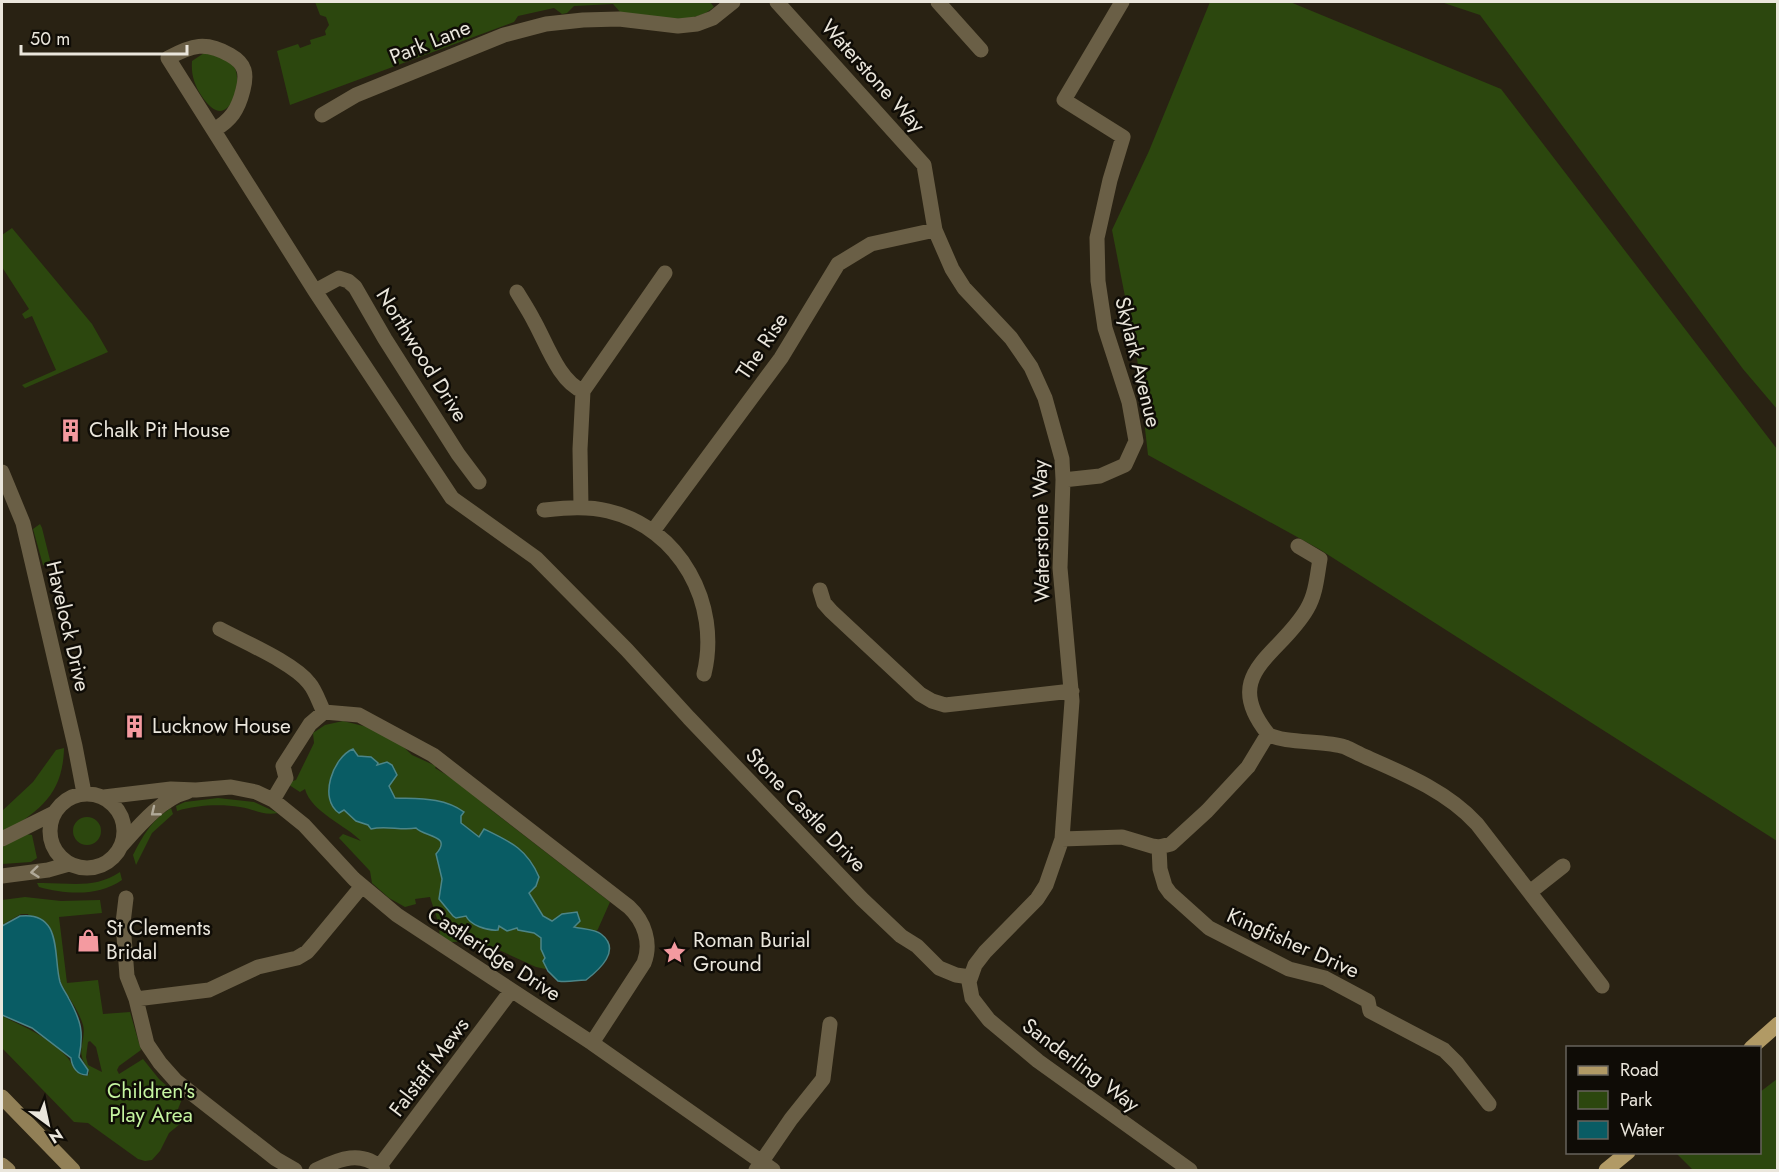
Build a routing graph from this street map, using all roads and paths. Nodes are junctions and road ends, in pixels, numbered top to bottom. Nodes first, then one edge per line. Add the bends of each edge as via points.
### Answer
1 (733, 2) edge
2 (777, 2) edge
3 (938, 2) edge
4 (1122, 2) edge
5 (981, 50) dead end
6 (322, 115) dead end
7 (214, 130) junction
8 (935, 230) junction
9 (665, 273) dead end
10 (315, 291) junction
11 (517, 292) dead end
12 (583, 391) junction
13 (2, 472) edge
14 (1063, 480) junction
15 (479, 482) dead end
16 (581, 507) junction
17 (544, 510) dead end
18 (653, 531) junction
19 (1298, 546) dead end
20 (820, 590) dead end
21 (220, 629) dead end
22 (704, 674) dead end
23 (1072, 691) junction
24 (324, 712) junction
25 (1268, 734) junction
26 (196, 790) junction
27 (84, 793) junction
28 (104, 797) junction
29 (273, 801) junction
30 (54, 813) junction
31 (2, 839) edge
32 (1062, 839) junction
33 (121, 846) junction
34 (1159, 847) junction
35 (69, 864) junction
36 (1563, 866) dead end
37 (2, 876) edge
38 (362, 886) junction
39 (1530, 892) junction
40 (126, 898) dead end
41 (970, 977) junction
42 (1602, 986) dead end
43 (512, 991) junction
44 (136, 999) junction
45 (830, 1024) dead end
46 (1778, 1024) edge
47 (592, 1043) junction
48 (1752, 1046) edge
49 (2, 1097) edge
50 (1489, 1104) dead end
51 (1626, 1154) edge
52 (2, 1165) edge
53 (764, 1168) edge
54 (381, 1169) edge
55 (8, 1170) edge
56 (73, 1170) edge
57 (295, 1170) edge
58 (316, 1170) edge
59 (1190, 1170) edge
60 (1606, 1170) edge

1 - 6 street, Park Lane via 713,18 697,24 583,20 504,35 356,95
2 - 8 street, Waterstone Way via 924,165
3 - 5 street
4 - 14 street, Skylark Avenue via 1064,100 1123,137 1097,238 1098,281 1105,328 1129,402 1136,441 1125,465 1100,476
7 - 7 street, Stone Castle Drive via 168,58 183,50 207,45 217,48 237,58 246,71 237,109 230,120
7 - 10 street, Stone Castle Drive
8 - 14 street, Waterstone Way via 962,285 1017,346 1039,381 1059,445
8 - 18 street, The Rise via 871,244 838,264 781,358
9 - 12 street
10 - 15 street, Northwood Drive via 337,279 345,279 355,287
10 - 41 street, Stone Castle Drive via 452,498 536,558 890,926 939,968
11 - 12 street via 549,353 571,384
12 - 16 street
13 - 27 street, Havelock Drive via 22,523
14 - 23 street, Waterstone Way via 1060,568
16 - 17 street
16 - 18 street via 619,514
18 - 22 street via 683,561 701,595 709,638
19 - 25 street via 1320,560 1313,596 1294,628 1254,672 1249,686 1253,707
20 - 23 street via 831,611 932,702 945,705
21 - 24 street via 299,673 309,682
23 - 32 street, Waterstone Way
24 - 29 street via 310,724 283,766 286,778
24 - 47 street via 359,715 434,755 635,913 644,930 646,959
25 - 34 street via 1248,767 1207,811 1171,844
25 - 39 street via 1278,739 1345,747 1436,792 1472,818
26 - 28 street, Castleridge Drive
26 - 29 street, Castleridge Drive via 239,788
26 -> 33 street, Castleridge Drive via 175,795
27 - 28 street, Castleridge Drive
27 - 30 street via 66,799
28 - 33 street via 120,813 124,824
29 - 38 street, Castleridge Drive via 304,825
30 - 31 street
30 - 35 street via 49,836 59,857
32 - 34 street via 1122,837
32 - 41 street, Waterstone Way via 1037,900 980,957
33 - 35 street, Castleridge Drive via 98,866
34 - 50 street, Kingfisher Drive via 1165,886 1209,928 1289,969 1325,978 1368,1000 1370,1011 1448,1053
35 -> 37 street, Castleridge Drive
36 - 39 street
38 - 43 street, Castleridge Drive via 429,938
38 - 44 street via 307,952 297,958 258,967 209,990
39 - 42 street
40 - 44 street via 125,966
41 - 59 street, Sanderling Way via 972,998 988,1020 1067,1084
43 - 47 street, Castleridge Drive
43 - 54 street, Falstaff Mews
44 - 57 street via 145,1038 166,1071
45 - 53 street via 825,1077 791,1119
46 - 48 main road
47 - 53 street, Castleridge Drive
49 - 56 main road
51 - 60 main road
52 - 55 main road
54 - 58 street via 363,1158 352,1157

